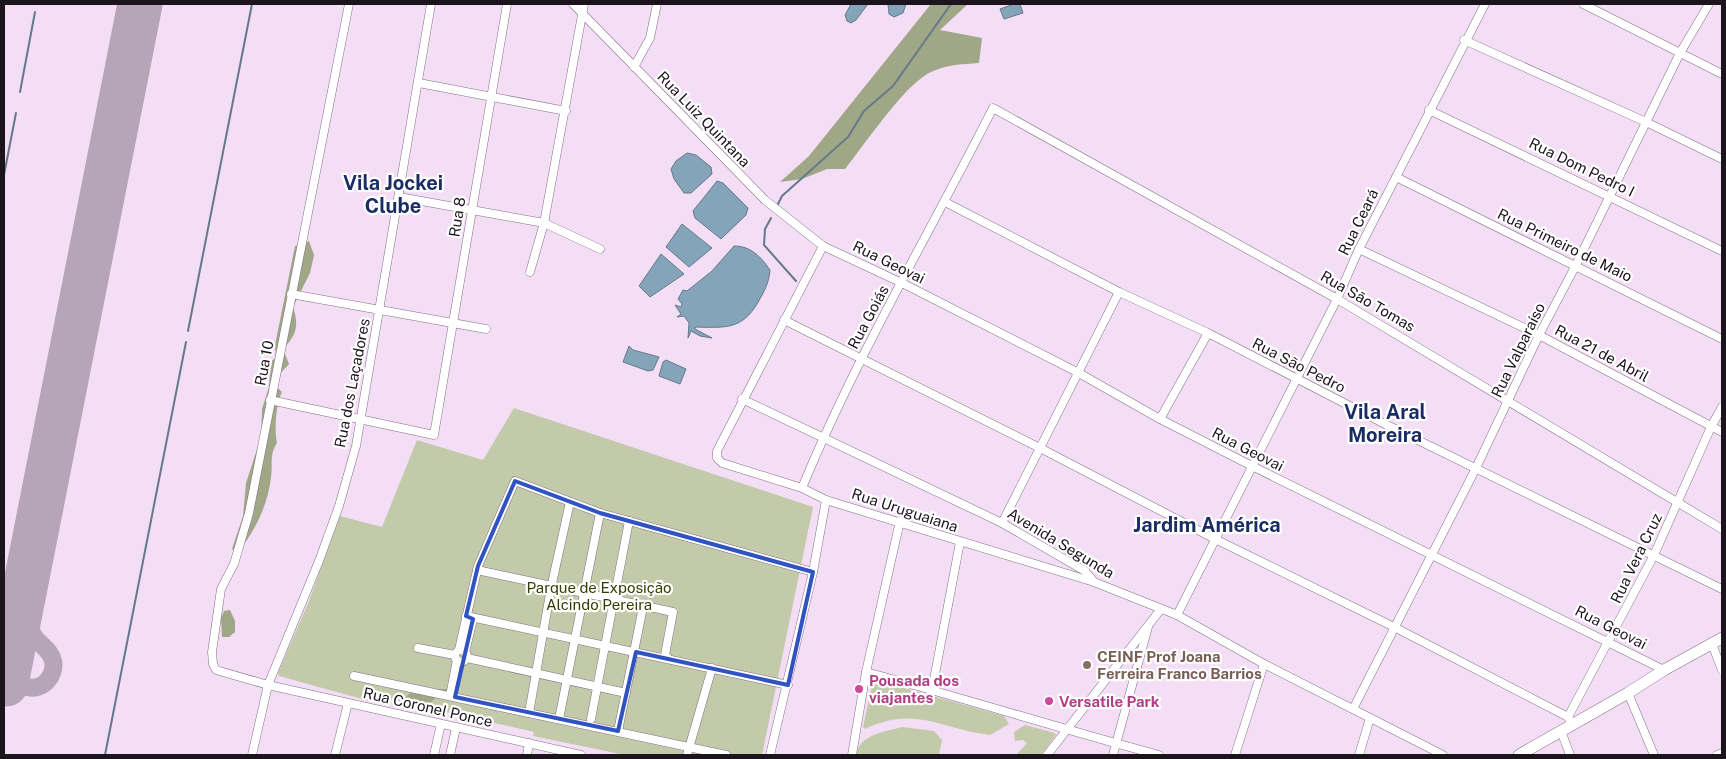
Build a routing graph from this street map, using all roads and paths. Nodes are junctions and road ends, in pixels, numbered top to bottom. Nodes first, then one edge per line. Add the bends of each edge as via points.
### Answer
1 (349, 4) edge
2 (431, 4) edge
3 (507, 4) edge
4 (573, 4) edge
5 (584, 4) edge
6 (656, 4) edge
7 (1485, 4) edge
8 (1583, 4) edge
9 (1709, 4) edge
10 (582, 14) junction
11 (1464, 40) junction
12 (1680, 53) junction
13 (634, 68) junction
14 (1722, 74) edge
15 (419, 83) junction
16 (492, 96) junction
17 (993, 108) joint
18 (1429, 110) junction
19 (566, 111) junction
20 (1646, 122) junction
21 (1722, 159) edge
22 (1396, 177) junction
23 (1610, 196) junction
24 (399, 197) junction
25 (945, 202) junction
26 (473, 209) junction
27 (544, 223) junction
28 (823, 246) junction
29 (600, 249) dead end
30 (1359, 249) junction
31 (1722, 251) edge
32 (1576, 265) junction
33 (530, 272) dead end
34 (902, 283) junction
35 (1119, 292) junction
36 (291, 294) junction
37 (1337, 299) junction
38 (380, 312) junction
39 (784, 320) junction
40 (453, 324) junction
41 (486, 329) dead end
42 (1208, 333) junction
43 (1539, 334) junction
44 (1722, 339) edge
45 (862, 358) junction
46 (1077, 372) junction
47 (1295, 378) junction
48 (742, 399) junction
49 (270, 400) junction
50 (1509, 400) junction
51 (1722, 407) edge
52 (361, 419) junction
53 (1160, 419) junction
54 (1711, 427) junction
55 (1722, 432) edge
56 (822, 438) junction
57 (1040, 448) junction
58 (1252, 466) junction
59 (1476, 468) junction
60 (802, 488) junction
61 (826, 500) junction
62 (570, 502) junction
63 (1678, 503) junction
64 (600, 514) junction
65 (630, 521) junction
66 (900, 521) junction
67 (1002, 523) junction
68 (1722, 529) edge
69 (1215, 539) junction
70 (960, 542) junction
71 (1430, 555) junction
72 (1654, 555) junction
73 (477, 570) junction
74 (813, 572) junction
75 (1094, 582) junction
76 (550, 588) junction
77 (1722, 589) edge
78 (582, 594) junction
79 (613, 600) junction
80 (644, 606) junction
81 (1162, 609) junction
82 (1177, 615) junction
83 (470, 617) junction
84 (1148, 626) junction
85 (1394, 626) junction
86 (544, 632) junction
87 (576, 640) junction
88 (1609, 641) junction
89 (1717, 641) edge
90 (605, 646) junction
91 (418, 648) dead end
92 (636, 652) junction
93 (461, 656) junction
94 (670, 659) junction
95 (1264, 664) junction
96 (712, 668) junction
97 (1664, 670) junction
98 (1722, 670) edge
99 (866, 672) junction
100 (537, 674) junction
101 (354, 676) dead end
102 (568, 680) junction
103 (268, 685) junction
104 (788, 685) junction
105 (598, 686) junction
106 (932, 690) junction
107 (626, 693) junction
108 (1628, 693) junction
109 (452, 696) junction
110 (348, 703) junction
111 (1353, 709) junction
112 (529, 713) junction
113 (1370, 718) junction
114 (559, 719) junction
115 (592, 719) dead end
116 (1570, 720) junction
117 (440, 724) junction
118 (456, 728) junction
119 (618, 731) junction
120 (1066, 731) junction
121 (1561, 731) junction
122 (529, 743) junction
123 (1116, 744) junction
124 (688, 752) edge
125 (1722, 753) edge
126 (252, 755) edge
127 (335, 755) edge
128 (434, 755) edge
129 (450, 755) edge
130 (527, 755) edge
131 (581, 755) edge
132 (726, 755) edge
133 (770, 755) edge
134 (852, 755) edge
135 (1047, 755) edge
136 (1113, 755) edge
137 (1159, 755) edge
138 (1235, 755) edge
139 (1359, 755) edge
140 (1443, 755) edge
141 (1519, 755) edge
142 (1570, 755) edge
143 (1654, 755) edge
144 (1717, 755) edge

1 - 36 street, Rua 10
2 - 15 street, Rua dos Laçadores
3 - 16 street, Rua 8
4 - 10 street, Rua Luiz Quintana
5 - 10 street
6 - 13 street via 650,38
7 - 11 street, Rua Ceará
8 - 12 street
9 - 12 street, Rua Valparaíso
10 - 13 street, Rua Luiz Quintana
10 - 19 street
11 - 18 street, Rua Ceará
11 - 20 street
12 - 14 street
12 - 20 street, Rua Valparaíso
13 - 28 street, Rua Luiz Quintana via 766,200
15 - 16 street
15 - 24 street, Rua dos Laçadores
16 - 19 street
16 - 26 street, Rua 8
17 - 25 street, Rua Goiás
17 - 37 street, Rua São Tomas
18 - 22 street, Rua Ceará
18 - 23 street, Rua Dom Pedro I
19 - 27 street
20 - 21 street
20 - 23 street, Rua Valparaíso
22 - 30 street, Rua Ceará
22 - 32 street, Rua Primeiro de Maio
23 - 31 street, Rua Dom Pedro I
23 - 32 street, Rua Valparaíso
24 - 26 street
24 - 38 street, Rua dos Laçadores
25 - 34 street, Rua Goiás
25 - 35 street, Rua São Pedro
26 - 27 street
26 - 40 street, Rua 8
27 - 29 street
27 - 33 street
28 - 34 street, Rua Geovai
28 - 39 street
30 - 37 street, Rua Ceará
30 - 43 street, Rua 21 de Abril
32 - 43 street, Rua Valparaíso
32 - 44 street, Rua Primeiro de Maio
34 - 45 street, Rua Goiás
34 - 46 street, Rua Geovai
35 - 42 street, Rua São Pedro
35 - 46 street
36 - 38 street
36 - 49 street, Rua 10
37 - 47 street, Rua Ceará
37 - 50 street, Rua São Tomas
38 - 40 street
38 - 52 street, Rua dos Laçadores
39 - 45 street
39 - 48 street
40 - 41 street
40 - 52 street, Rua 8 via 434,435
42 - 47 street, Rua São Pedro
42 - 53 street
43 - 50 street, Rua Valparaíso
43 - 54 street, Rua 21 de Abril
45 - 56 street, Rua Goiás
45 - 57 street
46 - 53 street, Rua Geovai
46 - 57 street
47 - 58 street, Rua Ceará
47 - 59 street, Rua São Pedro
48 - 56 street, Avenida Segunda
48 - 60 street, Rua Uruguaiana via 717,451 717,458 722,463
49 - 52 street
49 - 103 street, Rua 10 via 249,513 234,564 221,589 212,652 216,670
50 - 59 street, Rua Valparaíso
50 - 63 street, Rua São Tomas
51 - 54 street, Rua Vera Cruz
52 - 103 street, Rua dos Laçadores via 339,506
53 - 58 street, Rua Geovai
54 - 55 street, Rua 21 de Abril
54 - 63 street, Rua Vera Cruz
56 - 60 street, Rua Goiás
56 - 67 street, Avenida Segunda
57 - 67 street
57 - 69 street
58 - 69 street, Rua Ceará
58 - 71 street, Rua Geovai
59 - 71 street, Rua Valparaíso
59 - 72 street, Rua São Pedro
60 - 61 street, Rua Uruguaiana
61 - 66 street, Rua Uruguaiana
61 - 74 street
62 - 64 street
62 - 73 street via 515,481
62 - 76 street
63 - 68 street, Rua São Tomas
63 - 72 street, Rua Vera Cruz
64 - 65 street
64 - 78 street
65 - 74 street
65 - 79 street
66 - 70 street, Rua Uruguaiana
66 - 99 street
67 - 75 street, Avenida Segunda via 1085,571
69 - 82 street, Rua Ceará
69 - 85 street
70 - 75 street, Rua Uruguaiana
70 - 106 street
71 - 85 street, Rua Valparaíso
71 - 88 street, Rua Geovai
72 - 77 street, Rua São Pedro
72 - 88 street, Rua Vera Cruz
73 - 76 street
73 - 83 street
74 - 104 street
75 - 81 street, Avenida Segunda
76 - 78 street
76 - 86 street
78 - 79 street
78 - 87 street
79 - 80 street
79 - 90 street
80 - 92 street
80 - 94 street via 673,612 666,655
81 - 82 street, Avenida Segunda
81 - 84 street
82 - 95 street, Avenida Segunda
83 - 86 street
83 - 93 street
84 - 120 street
84 - 123 street
85 - 111 street, Rua Valparaíso
85 - 116 street
86 - 87 street
86 - 100 street
87 - 90 street
87 - 102 street
88 - 97 street, Rua Geovai
88 - 116 street, Rua Vera Cruz
89 - 97 street
89 - 98 street
90 - 92 street
90 - 105 street
91 - 93 street
92 - 94 street
92 - 107 street
93 - 100 street
93 - 109 street
94 - 96 street
95 - 111 street, Avenida Segunda
95 - 138 street
96 - 104 street
96 - 124 street
97 - 108 street
99 - 106 street
99 - 134 street
100 - 102 street
100 - 112 street
101 - 109 street
102 - 105 street
102 - 114 street
103 - 110 street, Rua Coronel Ponce
103 - 126 street, Rua dos Laçadores
104 - 133 street via 778,710
105 - 107 street
105 - 115 street
106 - 120 street
107 - 119 street
108 - 116 street
108 - 143 street
109 - 112 street
110 - 117 street, Rua Coronel Ponce
110 - 127 street
111 - 113 street, Avenida Segunda
112 - 114 street
113 - 139 street
113 - 140 street, Avenida Segunda
114 - 119 street
116 - 121 street
117 - 118 street, Rua Coronel Ponce
117 - 128 street
118 - 122 street, Rua Coronel Ponce
118 - 129 street
119 - 124 street
120 - 123 street
120 - 135 street
121 - 141 street
121 - 142 street
122 - 130 street
122 - 131 street, Rua Coronel Ponce
123 - 136 street
123 - 137 street
124 - 132 street
125 - 144 street

